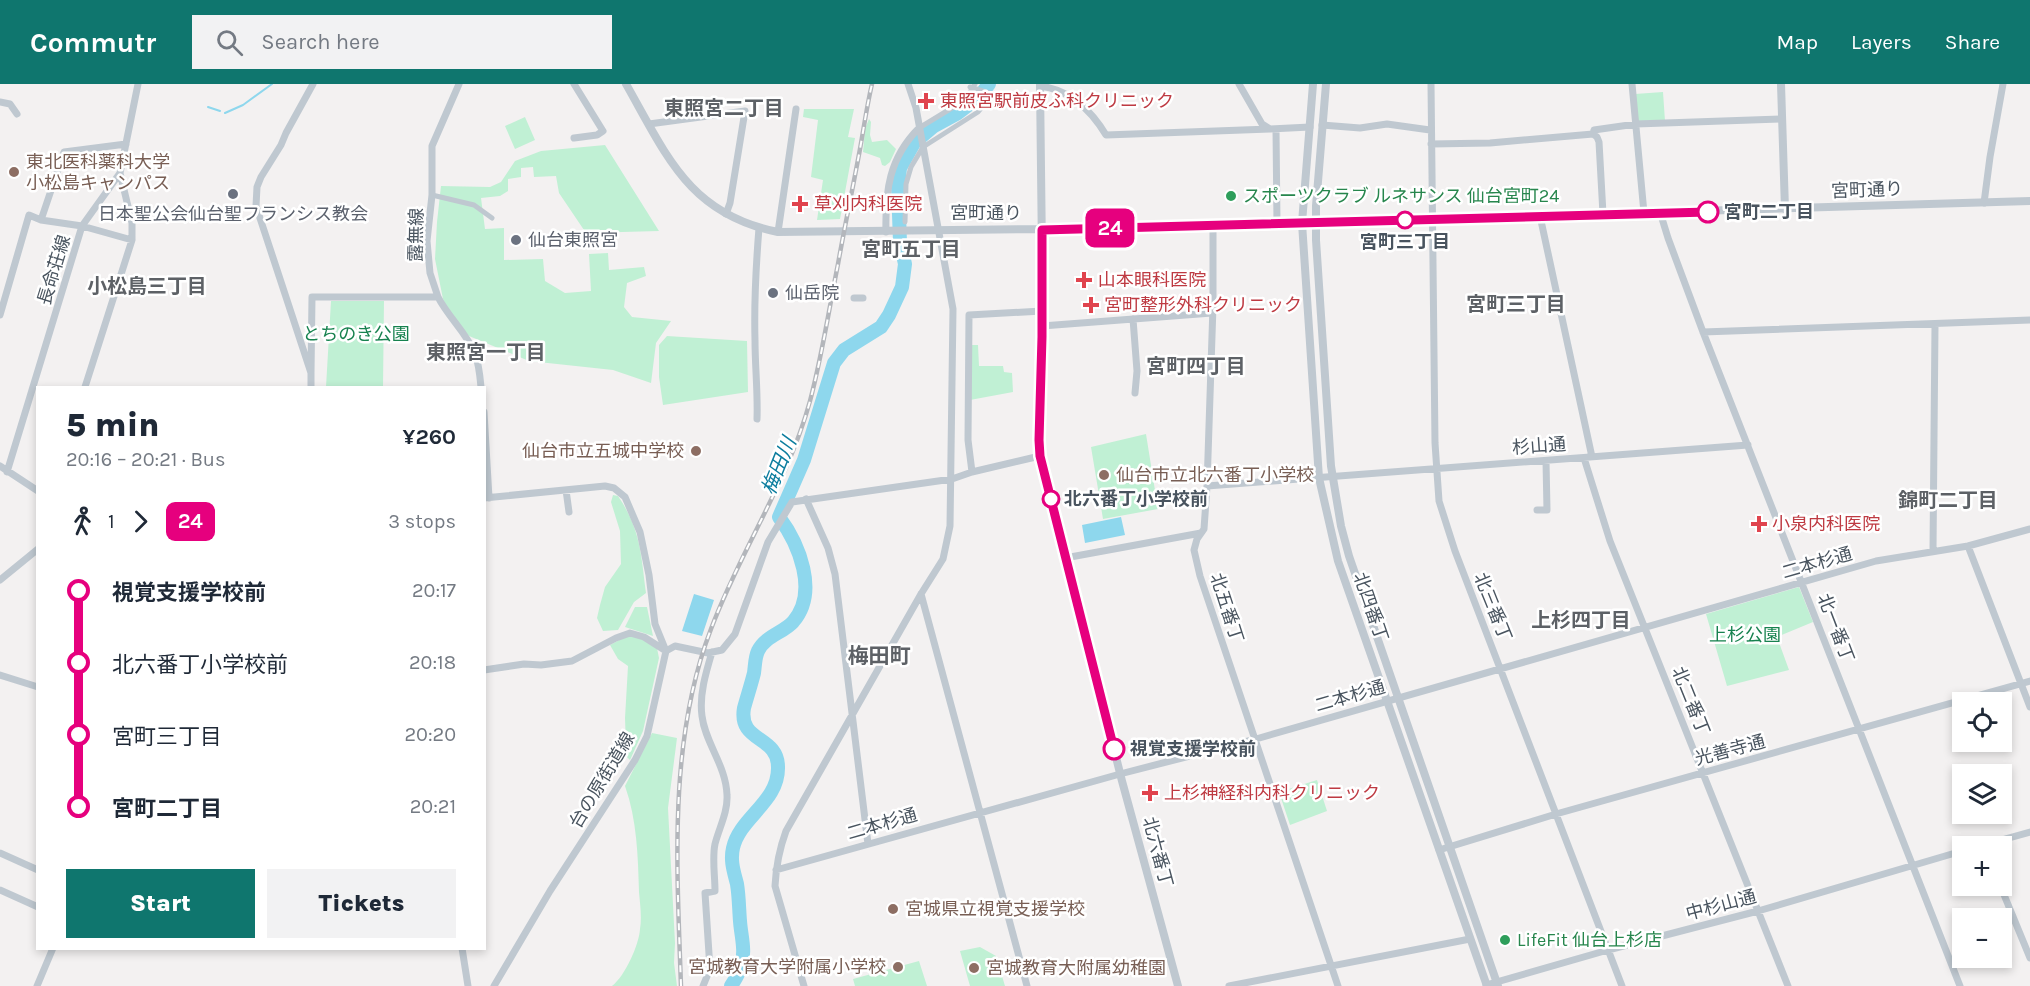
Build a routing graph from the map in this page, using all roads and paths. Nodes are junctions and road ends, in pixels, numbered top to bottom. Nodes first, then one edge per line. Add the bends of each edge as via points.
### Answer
1 (138, 84) edge
2 (313, 84) edge
3 (459, 84) edge
4 (574, 84) edge
5 (626, 84) edge
6 (908, 84) edge
7 (1239, 84) edge
8 (1313, 84) edge
9 (1326, 84) edge
10 (1431, 84) edge
11 (1632, 84) edge
12 (1781, 84) edge
13 (2003, 84) edge
14 (1040, 85) edge
15 (973, 86) edge
16 (992, 94) junction
17 (1041, 96) junction
18 (0, 102) edge
19 (796, 109) dead end
20 (17, 114) dead end
21 (1781, 119) junction
22 (649, 124) junction
23 (1636, 124) junction
24 (1322, 125) junction
25 (1310, 127) junction
26 (920, 128) junction
27 (1273, 129) junction
28 (1430, 130) junction
29 (1593, 134) junction
30 (574, 138) dead end
31 (126, 144) junction
32 (1431, 144) junction
33 (922, 146) junction
34 (120, 173) junction
35 (432, 195) junction
36 (2030, 201) edge
37 (1984, 203) junction
38 (1785, 209) junction
39 (1660, 212) junction
40 (1644, 213) junction
41 (726, 214) junction
42 (1604, 214) junction
43 (1540, 216) junction
44 (492, 218) dead end
45 (1432, 219) junction
46 (41, 220) junction
47 (1302, 223) junction
48 (1316, 223) junction
49 (1277, 224) junction
50 (1213, 225) junction
51 (82, 226) junction
52 (905, 226) junction
53 (759, 228) junction
54 (940, 230) junction
55 (1042, 230) junction
56 (778, 232) junction
57 (887, 232) junction
58 (132, 240) junction
59 (438, 297) junction
60 (854, 298) dead end
61 (863, 298) dead end
62 (1042, 311) junction
63 (1212, 313) junction
64 (0, 315) edge
65 (1134, 319) junction
66 (2030, 320) edge
67 (1935, 325) junction
68 (1042, 327) junction
69 (1703, 332) junction
70 (311, 373) junction
71 (85, 386) edge
72 (311, 386) edge
73 (481, 386) edge
74 (1135, 393) dead end
75 (757, 419) dead end
76 (1748, 445) junction
77 (1040, 456) junction
78 (1588, 457) junction
79 (1546, 461) junction
80 (0, 466) edge
81 (486, 469) edge
82 (1437, 470) junction
83 (8, 472) junction
84 (972, 472) junction
85 (1333, 477) junction
86 (1319, 478) junction
87 (952, 479) junction
88 (1207, 486) junction
89 (36, 490) edge
90 (566, 490) junction
91 (487, 498) edge
92 (806, 499) junction
93 (1537, 510) dead end
94 (569, 512) dead end
95 (2030, 529) edge
96 (1201, 533) junction
97 (1968, 546) junction
98 (36, 551) edge
99 (1933, 551) junction
100 (1065, 558) junction
101 (0, 580) edge
102 (1802, 583) junction
103 (921, 594) junction
104 (1646, 628) junction
105 (666, 651) junction
106 (712, 652) junction
107 (1501, 668) junction
108 (486, 670) edge
109 (0, 675) edge
110 (2030, 681) edge
111 (2021, 684) junction
112 (36, 686) edge
113 (1399, 697) junction
114 (1387, 701) junction
115 (2030, 707) edge
116 (851, 716) junction
117 (1860, 730) junction
118 (1256, 739) junction
119 (1703, 773) junction
120 (1120, 774) junction
121 (979, 813) junction
122 (1556, 814) junction
123 (2030, 832) edge
124 (2012, 837) edge
125 (868, 844) junction
126 (1450, 846) junction
127 (1439, 850) junction
128 (0, 853) edge
129 (1952, 854) edge
130 (1912, 865) junction
131 (36, 869) edge
132 (776, 870) junction
133 (0, 890) edge
134 (2005, 896) edge
135 (36, 906) edge
136 (1758, 911) junction
137 (1470, 939) junction
138 (52, 950) edge
139 (462, 950) edge
140 (1608, 950) junction
141 (2030, 958) edge
142 (1332, 966) junction
143 (1498, 984) edge
144 (37, 986) edge
145 (468, 986) edge
146 (494, 986) edge
147 (703, 986) edge
148 (804, 986) edge
149 (1027, 986) edge
150 (1178, 986) edge
151 (1229, 986) edge
152 (1338, 986) edge
153 (1486, 986) edge
154 (1622, 986) edge
155 (1788, 986) edge
156 (1960, 986) edge

1 - 31 street, 長命荘線
2 - 70 street via 261,177 256,196
3 - 35 street, 露無線 via 432,146
4 - 30 street via 603,131
5 - 22 street, 宮町通り
6 - 26 street
7 - 27 street via 1262,124
8 - 25 street, 北四番丁
9 - 24 street, 北四番丁
10 - 28 street, 北三番丁
11 - 23 street
12 - 21 street
13 - 37 street
14 - 17 street, 北六番丁
14 - 27 street via 1067,93 1094,117 1106,135
15 - 16 street, bridge
15 - 26 street via 964,100
16 - 17 street
16 - 33 street via 978,112
17 - 55 street, 北六番丁
18 - 20 street via 10,104
19 - 56 street
21 - 23 street
21 - 38 street
22 - 41 street, 宮町通り via 682,178 704,200
22 - 41 street via 746,111
23 - 29 street via 1594,130
23 - 40 street
24 - 28 street via 1360,128 1387,124
24 - 48 street, 北四番丁
25 - 27 street
25 - 47 street, 北四番丁
26 - 33 street
26 - 57 street via 903,146 891,169
27 - 49 street
28 - 32 street, 北三番丁
29 - 32 street
29 - 42 street via 1599,142
31 - 34 street, 長命荘線
31 - 46 street via 64,152
32 - 45 street, 北三番丁
33 - 52 street via 906,184
33 - 54 street
34 - 51 street, 長命荘線
34 - 58 street
35 - 44 street via 474,206
35 - 59 street, 露無線 via 427,250
36 - 37 street, 宮町通り
37 - 38 street, 宮町通り
38 - 39 street, 宮町通り
39 - 40 street, 宮町通り
39 - 69 street, 北一番丁
40 - 42 street, 宮町通り
41 - 53 street, 宮町通り
42 - 43 street, 宮町通り
43 - 45 street, 宮町通り
43 - 78 street, 北二番丁
45 - 48 street, 宮町通り
45 - 82 street, 北三番丁
46 - 51 street
46 - 64 street via 29,215
47 - 48 street, 宮町通り
47 - 49 street, 宮町通り
47 - 86 street, 北四番丁
48 - 85 street, 北四番丁
49 - 50 street, 宮町通り
50 - 55 street, 宮町通り
50 - 63 street, 北五番丁
51 - 58 street
51 - 83 street, 長命荘線
52 - 54 street, 宮町通り
52 - 57 street, 宮町通り
53 - 56 street, 宮町通り
53 - 75 street via 754,305
54 - 55 street, 宮町通り
54 - 87 street via 953,309
55 - 62 street, 北六番丁
56 - 57 street, 宮町通り
58 - 71 street
59 - 70 street via 312,297
59 - 73 street, 露無線 via 475,353
60 - 61 street
62 - 68 street, 北六番丁
62 - 84 street via 969,315 968,440
63 - 65 street
63 - 88 street, 北五番丁
65 - 68 street
65 - 74 street
66 - 67 street
67 - 69 street
67 - 99 street
68 - 77 street, 北六番丁
69 - 76 street, 北一番丁
70 - 72 street
76 - 78 street, 杉山通
76 - 102 street, 北一番丁
77 - 84 street
77 - 100 street, 北六番丁
78 - 79 street, 杉山通
78 - 104 street, 北二番丁 via 1610,542
79 - 82 street, 杉山通
79 - 93 street via 1547,510
80 - 83 street
81 - 91 street
82 - 85 street, 杉山通
82 - 107 street, 北三番丁 via 1442,514
83 - 89 street
84 - 87 street
85 - 86 street, 杉山通
85 - 113 street, 北四番丁 via 1349,556
86 - 88 street, 杉山通
86 - 114 street, 北四番丁 via 1338,561
87 - 92 street
87 - 103 street via 951,526 943,559
88 - 96 street, 北五番丁
90 - 91 street
90 - 94 street
90 - 105 street via 605,486 625,497 640,532 655,624
92 - 106 street via 792,502 783,516 768,542 735,634 722,650
92 - 116 street via 836,574
95 - 97 street, 二本杉通
96 - 100 street
96 - 118 street, 北五番丁 via 1194,550 1200,576
97 - 99 street, 二本杉通
97 - 111 street
98 - 101 street
99 - 102 street, 二本杉通 via 1876,561
100 - 120 street, 北六番丁
102 - 104 street, 二本杉通
102 - 117 street, 北一番丁
103 - 116 street
103 - 121 street
104 - 107 street, 二本杉通
104 - 119 street, 北二番丁
105 - 106 street via 675,646
105 - 108 street via 630,633 572,661
105 - 146 street, 台の原街道線 via 639,752
106 - 147 street via 704,679 701,715 722,768 728,796 715,846 716,891 705,893 710,969
107 - 113 street, 二本杉通
107 - 122 street, 北三番丁
109 - 112 street
110 - 111 street, 光善寺通
111 - 115 street
111 - 117 street, 光善寺通
113 - 114 street, 二本杉通
113 - 126 street, 北四番丁
114 - 118 street, 二本杉通
114 - 127 street, 北四番丁
116 - 125 street
116 - 132 street via 786,831
117 - 119 street, 光善寺通
117 - 130 street, 北一番丁
118 - 120 street, 二本杉通
118 - 142 street, 北五番丁
119 - 122 street, 光善寺通
119 - 136 street, 北二番丁
120 - 121 street, 二本杉通
120 - 150 street, 北六番丁
121 - 125 street, 二本杉通
121 - 149 street
122 - 126 street, 光善寺通
122 - 140 street, 北三番丁
123 - 124 street
125 - 132 street, 二本杉通
126 - 127 street, 光善寺通
126 - 143 street, 北四番丁
127 - 137 street, 北四番丁
128 - 131 street
129 - 130 street, 中杉山通
130 - 136 street, 中杉山通
130 - 156 street, 北一番丁
132 - 148 street via 775,886
133 - 135 street
134 - 141 street
136 - 140 street, 中杉山通
136 - 155 street, 北二番丁
137 - 142 street
137 - 153 street, 北四番丁
138 - 144 street
139 - 145 street
140 - 143 street, 中杉山通
140 - 154 street, 北三番丁
142 - 151 street
142 - 152 street, 北五番丁
143 - 153 street, 中杉山通

